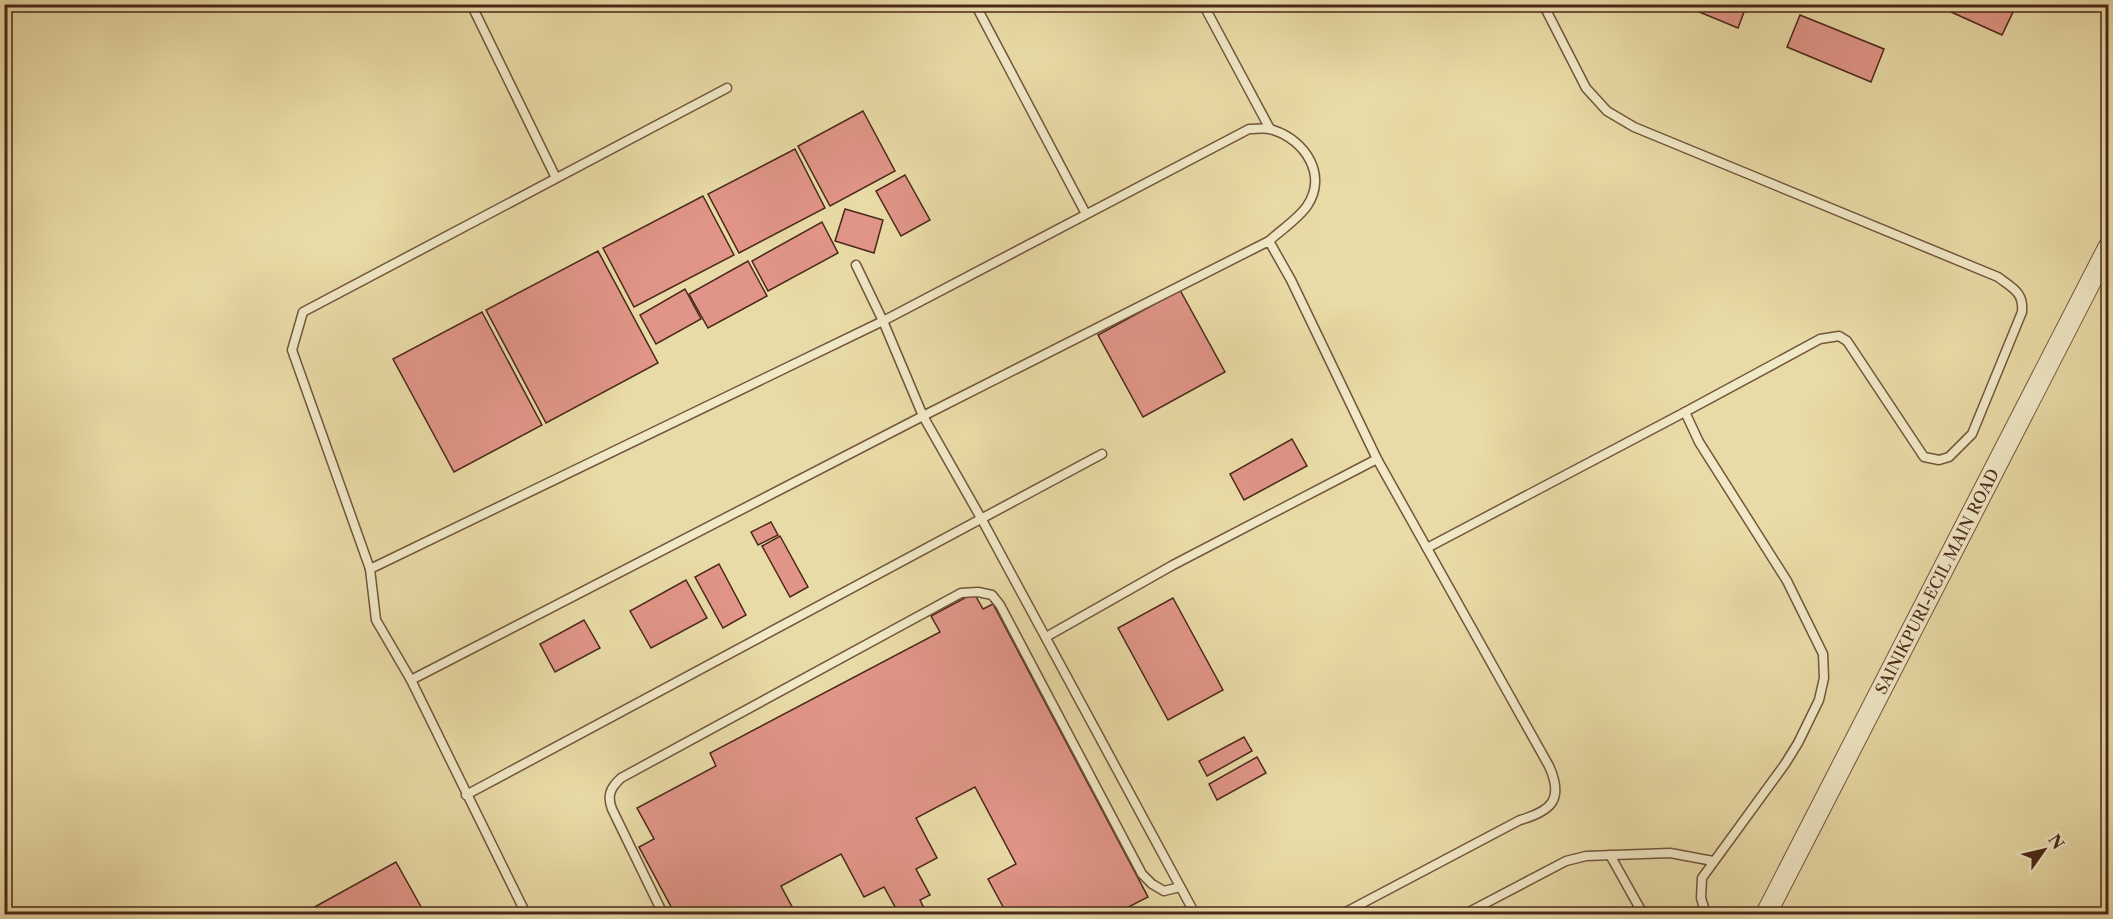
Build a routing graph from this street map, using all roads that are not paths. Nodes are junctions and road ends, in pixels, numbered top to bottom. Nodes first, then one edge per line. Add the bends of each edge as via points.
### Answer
1 (471, 4) edge
2 (975, 4) edge
3 (1203, 4) edge
4 (1543, 4) edge
5 (727, 87) dead end
6 (1270, 129) junction
7 (556, 178) junction
8 (1086, 214) junction
9 (1269, 241) junction
10 (2109, 248) edge
11 (856, 265) dead end
12 (883, 321) junction
13 (1685, 412) junction
14 (924, 416) junction
15 (1102, 454) dead end
16 (1377, 459) junction
17 (981, 518) junction
18 (1427, 548) junction
19 (370, 569) junction
20 (1046, 637) junction
21 (411, 680) junction
22 (466, 795) junction
23 (1610, 855) junction
24 (1713, 861) junction
25 (1180, 887) junction
26 (526, 915) edge
27 (663, 915) edge
28 (1195, 915) edge
29 (1342, 915) edge
30 (1466, 915) edge
31 (1643, 915) edge
32 (1706, 915) edge
33 (1766, 915) edge

1 - 7 lane
2 - 8 lane
3 - 6 lane
4 - 13 lane via 1586,88 1606,111 1634,127 1998,277 2016,290 2023,301 2022,312 1972,434 1949,457 1924,458 1839,336 1820,339
5 - 7 lane
6 - 8 lane via 1250,129
6 - 9 lane via 1293,138 1311,159 1316,183 1307,206
7 - 19 lane via 303,312 292,350
8 - 12 lane
9 - 14 lane
9 - 16 lane
10 - 33 street, SAINIKPURI-ECIL MAIN ROAD
11 - 12 lane
12 - 14 lane
12 - 19 lane
13 - 18 lane
13 - 24 lane via 1699,442 1787,581 1823,654 1824,678 1819,700 1798,743
14 - 17 lane
14 - 21 lane
15 - 17 lane
16 - 18 lane
16 - 20 lane via 1173,565
17 - 20 lane
17 - 22 lane
18 - 29 lane via 1549,766 1556,792 1551,805 1541,814 1520,820
19 - 21 lane via 376,620
20 - 25 lane
21 - 22 lane
22 - 26 lane
23 - 24 lane via 1670,853
23 - 30 lane via 1566,861
23 - 31 lane
24 - 32 lane via 1700,889
25 - 27 lane via 1164,891 1142,874 1000,605 992,595 978,592 961,593 612,785 608,799
25 - 28 lane

